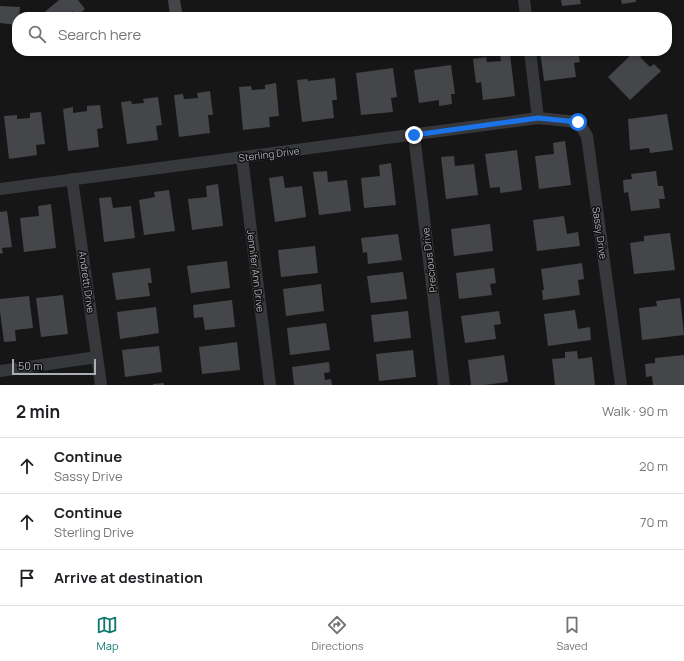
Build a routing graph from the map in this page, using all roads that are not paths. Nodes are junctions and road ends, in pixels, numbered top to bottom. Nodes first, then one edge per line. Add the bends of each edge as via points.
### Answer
1 (524, 0) edge
2 (526, 12) edge
3 (531, 56) edge
4 (538, 118) junction
5 (414, 135) junction
6 (242, 157) junction
7 (72, 179) junction
8 (0, 189) edge
9 (97, 357) junction
10 (0, 371) edge
11 (101, 385) edge
12 (270, 385) edge
13 (444, 385) edge
14 (621, 385) edge

1 - 2 street
3 - 4 street
4 - 5 street, Sterling Drive
4 - 14 street, Sassy Drive via 578,122 586,136
5 - 6 street, Sterling Drive
5 - 13 street, Precious Drive
6 - 7 street, Sterling Drive
6 - 12 street, Jennifer Ann Drive
7 - 8 street, Sterling Drive
7 - 9 street, Andretti Drive
9 - 10 street
9 - 11 street, Andretti Drive

